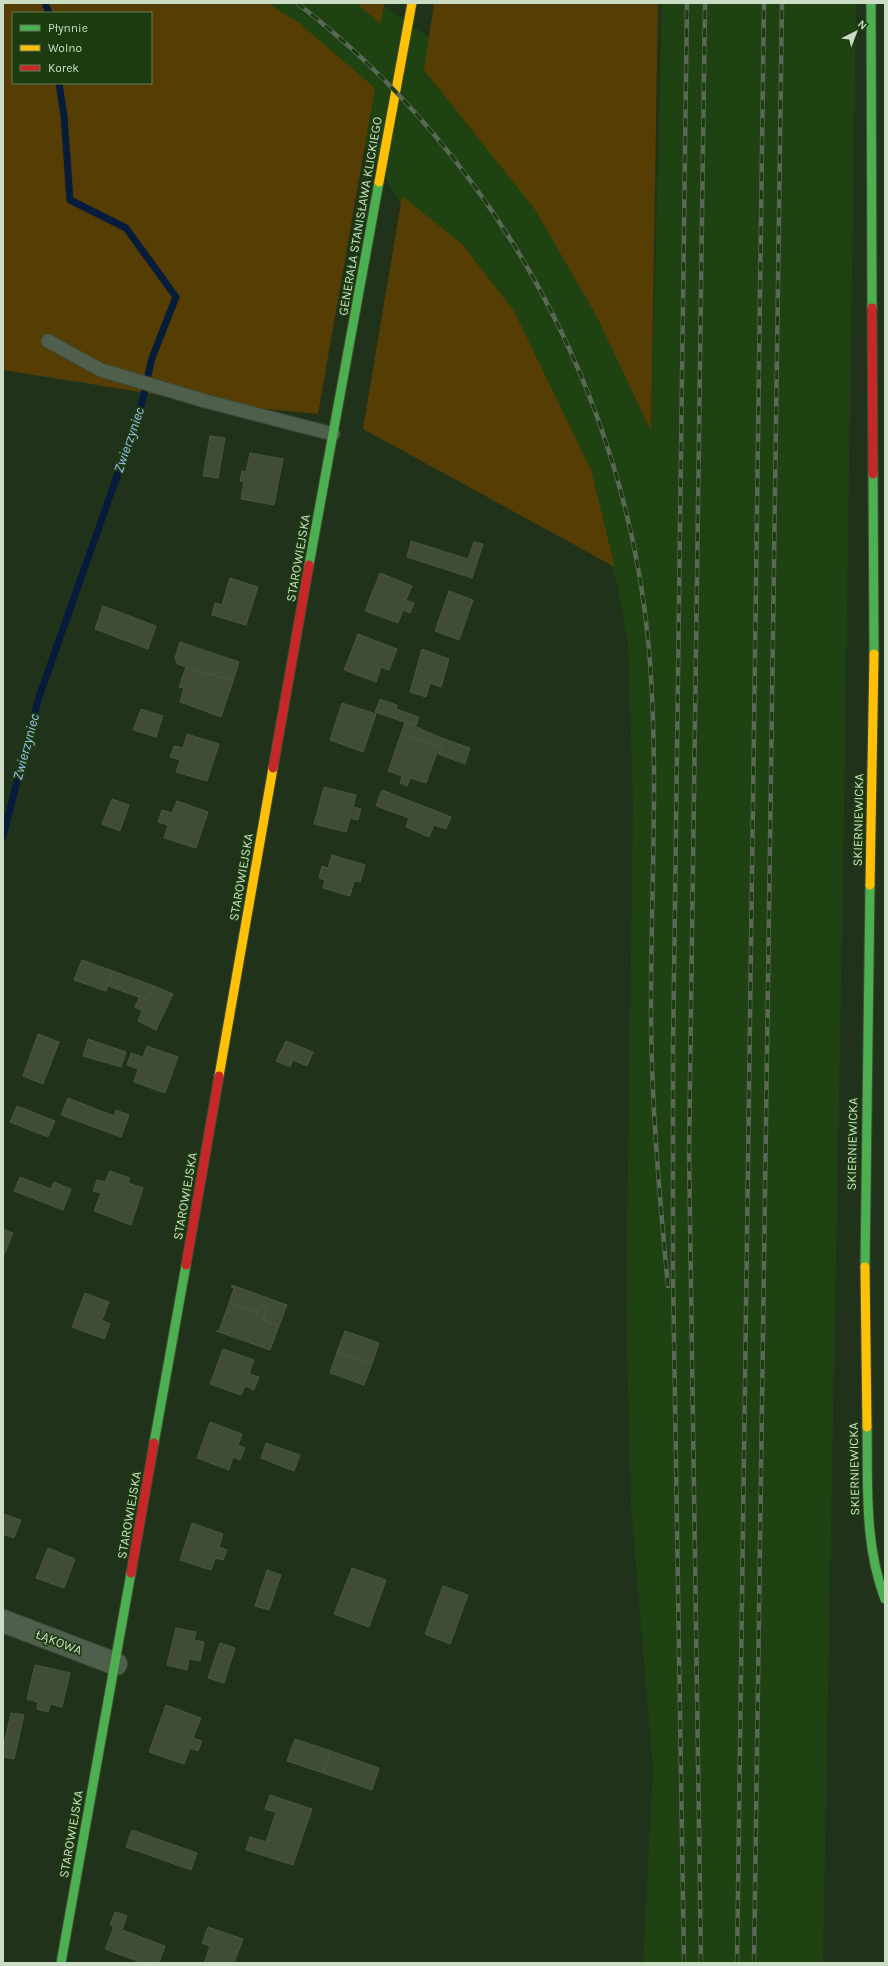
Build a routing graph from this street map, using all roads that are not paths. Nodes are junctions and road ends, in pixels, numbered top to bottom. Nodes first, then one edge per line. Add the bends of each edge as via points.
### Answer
1 (412, 3) edge
2 (871, 3) edge
3 (48, 342) dead end
4 (333, 434) junction
5 (885, 1599) edge
6 (3, 1621) edge
7 (116, 1664) junction
8 (61, 1963) edge

1 - 4 street, GENERAŁA STANISŁAWA KLICKIEGO
2 - 5 street, SKIERNIEWICKA via 874,688 864,1223 868,1515 877,1579
3 - 4 lane via 101,370 205,401
4 - 7 street, STAROWIEJSKA
6 - 7 street, ŁĄKOWA
7 - 8 street, STAROWIEJSKA

